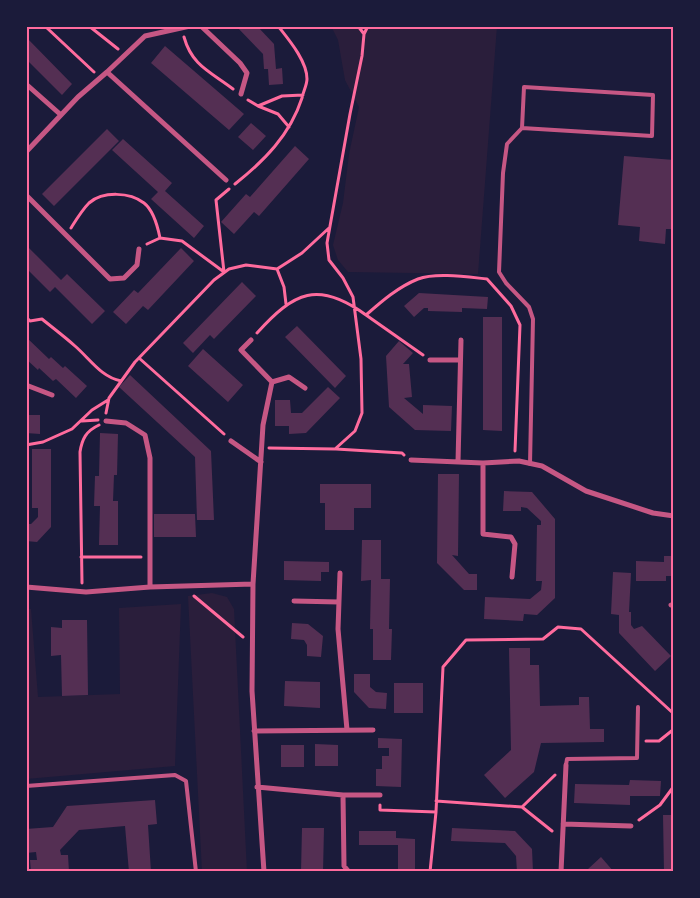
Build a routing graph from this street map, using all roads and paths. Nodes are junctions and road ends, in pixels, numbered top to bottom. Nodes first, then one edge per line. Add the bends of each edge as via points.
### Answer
1 (57, 26) edge
2 (89, 26) edge
3 (190, 26) edge
4 (201, 26) edge
5 (278, 26) edge
6 (358, 26) edge
7 (368, 26) edge
8 (46, 27) edge
9 (181, 28) junction
10 (364, 34) junction
11 (124, 55) junction
12 (107, 72) junction
13 (100, 78) junction
14 (26, 84) edge
15 (241, 94) junction
16 (303, 95) junction
17 (258, 106) junction
18 (61, 115) junction
19 (289, 127) junction
20 (522, 128) junction
21 (26, 152) edge
22 (226, 180) dead end
23 (26, 195) edge
24 (329, 228) junction
25 (66, 235) junction
26 (160, 238) junction
27 (138, 249) joint
28 (277, 269) junction
29 (224, 272) junction
30 (286, 304) junction
31 (354, 306) junction
32 (366, 315) dead end
33 (26, 317) edge
34 (251, 340) joint
35 (461, 340) dead end
36 (138, 358) junction
37 (430, 360) dead end
38 (460, 360) junction
39 (121, 381) junction
40 (272, 382) junction
41 (26, 385) edge
42 (305, 388) dead end
43 (52, 395) dead end
44 (109, 400) junction
45 (106, 421) junction
46 (80, 422) junction
47 (231, 441) joint
48 (26, 445) edge
49 (261, 448) junction
50 (335, 449) junction
51 (411, 460) joint
52 (261, 462) junction
53 (458, 462) junction
54 (483, 463) junction
55 (530, 464) junction
56 (674, 516) edge
57 (82, 557) junction
58 (150, 557) junction
59 (340, 573) dead end
60 (512, 577) dead end
61 (253, 584) junction
62 (182, 586) junction
63 (26, 587) edge
64 (150, 587) junction
65 (83, 592) junction
66 (294, 601) dead end
67 (339, 602) junction
68 (253, 645) junction
69 (638, 708) dead end
70 (674, 714) edge
71 (674, 729) edge
72 (348, 730) junction
73 (373, 730) dead end
74 (254, 731) junction
75 (638, 740) junction
76 (566, 765) junction
77 (26, 786) edge
78 (674, 786) edge
79 (257, 787) junction
80 (343, 795) junction
81 (380, 795) joint
82 (436, 801) junction
83 (522, 807) junction
84 (436, 812) junction
85 (563, 824) junction
86 (631, 826) joint
87 (562, 838) junction
88 (196, 872) edge
89 (264, 872) edge
90 (349, 872) edge
91 (430, 872) edge
92 (561, 872) edge

1 - 8 path
2 - 11 path
3 - 9 street
4 - 15 street via 247,73
5 - 16 path via 301,57 307,80
6 - 10 path
7 - 10 path
8 - 13 path
9 - 11 street via 145,36
9 - 15 path via 197,63
10 - 24 path
11 - 12 street
12 - 13 street
12 - 22 street
13 - 18 street
14 - 18 street
15 - 17 path
16 - 17 path via 282,96
16 - 19 path
17 - 19 path via 278,114
18 - 21 street
19 - 29 path via 257,167 216,200
20 - 20 lane via 524,87 653,95 652,136
20 - 55 lane via 507,144 502,173 499,272 529,307 533,319
23 - 25 street
24 - 28 path via 302,253
24 - 31 path via 330,260 353,297
25 - 26 path via 90,202 108,194 128,196 145,203 157,223
25 - 27 street via 110,279 124,278 137,265
26 - 27 path
26 - 29 path via 182,241
28 - 29 path via 246,265
28 - 30 path
29 - 36 path
30 - 31 path via 311,294 335,296
30 - 34 path
31 - 32 path
31 - 50 path via 361,359 362,413 355,431
33 - 39 path via 30,321 42,319 103,373
34 - 40 street via 241,350
35 - 38 street
36 - 39 path
36 - 47 path
37 - 38 street
38 - 53 street
39 - 44 path
40 - 42 street via 289,377
40 - 49 street
41 - 43 street
44 - 45 path
44 - 46 path
45 - 46 path
45 - 57 path via 88,430 80,452
45 - 58 street via 126,423 145,435 150,458
46 - 48 path via 43,442
47 - 52 street
49 - 50 path
49 - 52 street
50 - 51 path via 402,453
51 - 53 street
52 - 61 street
53 - 54 street
54 - 55 street via 519,461
54 - 60 street via 483,534 511,537 515,544
55 - 56 street via 542,466 586,491
57 - 58 path
57 - 65 path
58 - 64 street
59 - 67 street
61 - 62 street
61 - 68 street
62 - 64 street
62 - 68 path
63 - 65 street
64 - 65 street
66 - 67 street
67 - 72 street via 338,629
68 - 74 street
69 - 75 lane
70 - 82 path via 581,629 558,627 543,639 466,640 443,667
71 - 75 path via 658,741
72 - 73 street
72 - 74 street
74 - 79 street
75 - 76 lane via 637,758 566,759
76 - 83 path
76 - 85 street
77 - 88 lane via 174,775 186,781
78 - 86 path via 660,805
79 - 80 street
79 - 89 street
80 - 81 street
80 - 90 street via 344,866
81 - 84 path via 380,810
82 - 83 path
82 - 84 path
83 - 87 path
84 - 91 path
85 - 86 street
85 - 87 street
87 - 92 street

